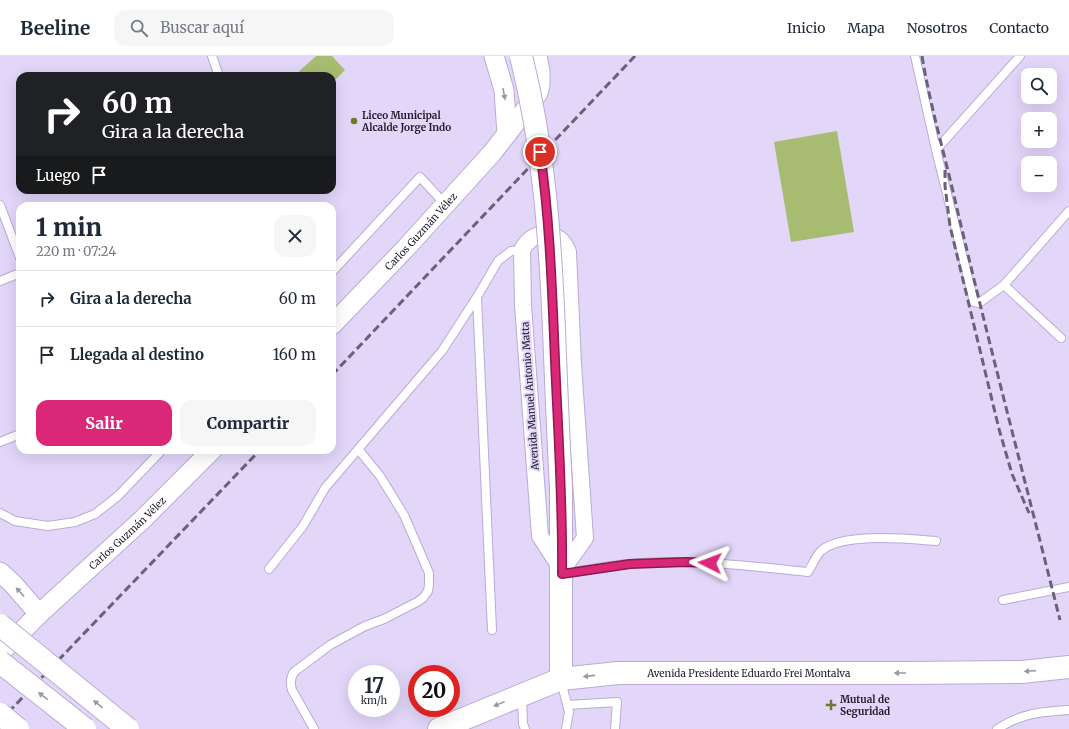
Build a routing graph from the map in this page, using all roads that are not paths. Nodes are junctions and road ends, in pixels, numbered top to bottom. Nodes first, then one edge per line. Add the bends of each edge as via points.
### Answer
1 (212, 56) edge
2 (494, 56) edge
3 (521, 56) edge
4 (537, 56) edge
5 (915, 56) edge
6 (1020, 56) edge
7 (218, 72) edge
8 (507, 134) junction
9 (936, 150) junction
10 (445, 204) junction
11 (0, 205) edge
12 (1069, 211) edge
13 (16, 247) edge
14 (522, 250) junction
15 (336, 268) edge
16 (16, 275) edge
17 (0, 281) edge
18 (1004, 285) junction
19 (477, 297) junction
20 (336, 321) edge
21 (1061, 338) dead end
22 (16, 436) edge
23 (0, 442) edge
24 (358, 449) junction
25 (158, 454) edge
26 (208, 454) edge
27 (0, 513) edge
28 (936, 541) dead end
29 (269, 569) dead end
30 (0, 572) edge
31 (562, 572) junction
32 (1069, 587) edge
33 (1003, 600) dead end
34 (40, 614) junction
35 (0, 625) edge
36 (492, 630) dead end
37 (0, 653) edge
38 (0, 662) edge
39 (1069, 667) edge
40 (561, 679) junction
41 (522, 695) junction
42 (567, 705) junction
43 (1069, 710) edge
44 (0, 714) edge
45 (18, 729) edge
46 (85, 729) edge
47 (128, 729) edge
48 (314, 729) edge
49 (439, 729) edge
50 (525, 729) edge
51 (566, 729) edge
52 (616, 729) edge
53 (997, 729) edge

1 - 7 lane
2 -> 8 street via 504,90
3 - 31 main road, bridge via 536,126 549,227 561,487
4 - 8 street via 540,71 538,93
5 - 9 lane
6 - 9 lane
8 - 10 street, Carlos Guzmán Vélez
9 - 18 lane via 974,302 979,303
10 - 15 lane via 420,177
10 - 20 street, Carlos Guzmán Vélez
11 - 13 lane
12 - 18 lane
14 - 19 lane via 510,252 498,261
14 - 31 street, Avenida Manuel Antonio Matta via 523,312 540,536
14 - 31 street via 531,238 545,234 557,237 568,252 585,538
16 - 17 lane
18 - 21 lane
19 - 24 lane via 442,351
19 - 36 lane
22 - 23 lane
24 - 29 lane via 325,488 303,526
24 - 48 lane via 380,476 404,515 429,573 429,585 428,591 417,602 341,638 294,672 290,684 292,690
25 - 27 lane via 118,496 95,514 75,522 48,526 16,521
26 - 34 street, Carlos Guzmán Vélez via 142,520
28 - 31 lane via 892,538 853,540 834,544 820,551 808,572 686,562 630,564
34 -> 30 street
31 - 40 main road
32 - 33 lane
34 - 37 street, Carlos Guzmán Vélez
47 -> 35 main road, bridge
46 -> 38 main road, bridge
39 -> 40 main road, Avenida Presidente Eduardo Frei Montalva via 1022,672 618,674
40 - 41 main road, Avenida Presidente Eduardo Frei Montalva
40 - 42 lane
41 -> 49 main road, Avenida Presidente Eduardo Frei Montalva
41 - 50 lane
42 - 51 lane
42 - 52 lane via 617,702
43 - 53 lane via 1040,711 1015,719
44 - 45 main road, bridge

